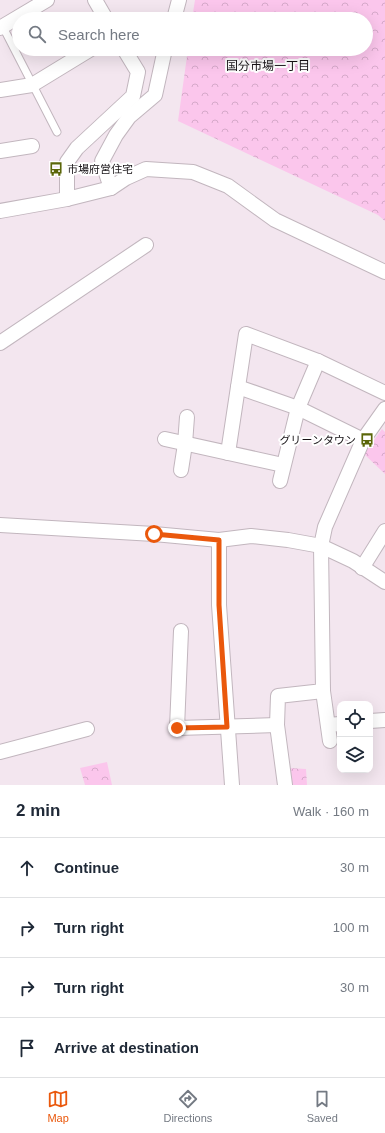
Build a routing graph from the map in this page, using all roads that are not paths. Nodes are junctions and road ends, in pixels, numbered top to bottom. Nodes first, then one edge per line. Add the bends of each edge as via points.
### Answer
1 (47, 0) edge
2 (95, 0) edge
3 (179, 0) edge
4 (27, 12) edge
5 (102, 12) edge
6 (176, 12) edge
7 (12, 21) edge
8 (1, 27) edge
9 (12, 48) edge
10 (16, 56) edge
11 (80, 56) edge
12 (128, 56) edge
13 (163, 56) edge
14 (32, 86) junction
15 (0, 90) edge
16 (57, 132) dead end
17 (32, 146) dead end
18 (0, 151) edge
19 (111, 188) junction
20 (67, 199) junction
21 (0, 211) edge
22 (146, 245) dead end
23 (385, 272) edge
24 (0, 343) edge
25 (318, 361) junction
26 (238, 387) junction
27 (385, 393) edge
28 (298, 408) junction
29 (385, 409) edge
30 (187, 417) dead end
31 (164, 439) dead end
32 (363, 440) junction
33 (185, 444) junction
34 (228, 453) junction
35 (283, 465) junction
36 (181, 470) dead end
37 (280, 481) dead end
38 (0, 525) edge
39 (385, 531) edge
40 (219, 540) junction
41 (321, 546) junction
42 (362, 568) junction
43 (385, 582) edge
44 (181, 631) dead end
45 (323, 691) junction
46 (385, 720) edge
47 (373, 721) edge
48 (385, 724) edge
49 (277, 725) junction
50 (334, 725) edge
51 (227, 727) junction
52 (87, 729) dead end
53 (330, 741) dead end
54 (0, 752) edge
55 (232, 785) edge
56 (285, 785) edge

1 - 4 street
2 - 5 street
3 - 6 street
7 - 8 street
8 - 9 lane
10 - 14 lane
11 - 14 street
12 - 20 street via 138,72 133,96 77,148 67,162
13 - 19 street via 155,95 129,117 102,161
14 - 15 street
14 - 16 lane
17 - 18 street
19 - 20 street
19 - 23 street via 146,169 193,172 228,186 275,220
20 - 21 street
22 - 24 street
25 - 26 street via 246,334
25 - 27 street
25 - 28 street
26 - 28 street
26 - 34 street
28 - 32 street
28 - 35 street
29 - 32 street
30 - 33 street
31 - 33 street
32 - 41 street via 325,527
33 - 34 street
33 - 36 street
34 - 35 street
35 - 37 street
38 - 40 street
39 - 42 street
40 - 41 street via 251,536
40 - 51 street via 219,605
41 - 42 street
41 - 45 street
42 - 43 street
44 - 51 street via 177,728
45 - 49 street via 278,696
45 - 50 street
46 - 47 street
46 - 48 street
49 - 51 street
49 - 56 street
50 - 53 street
51 - 55 street
52 - 54 street

